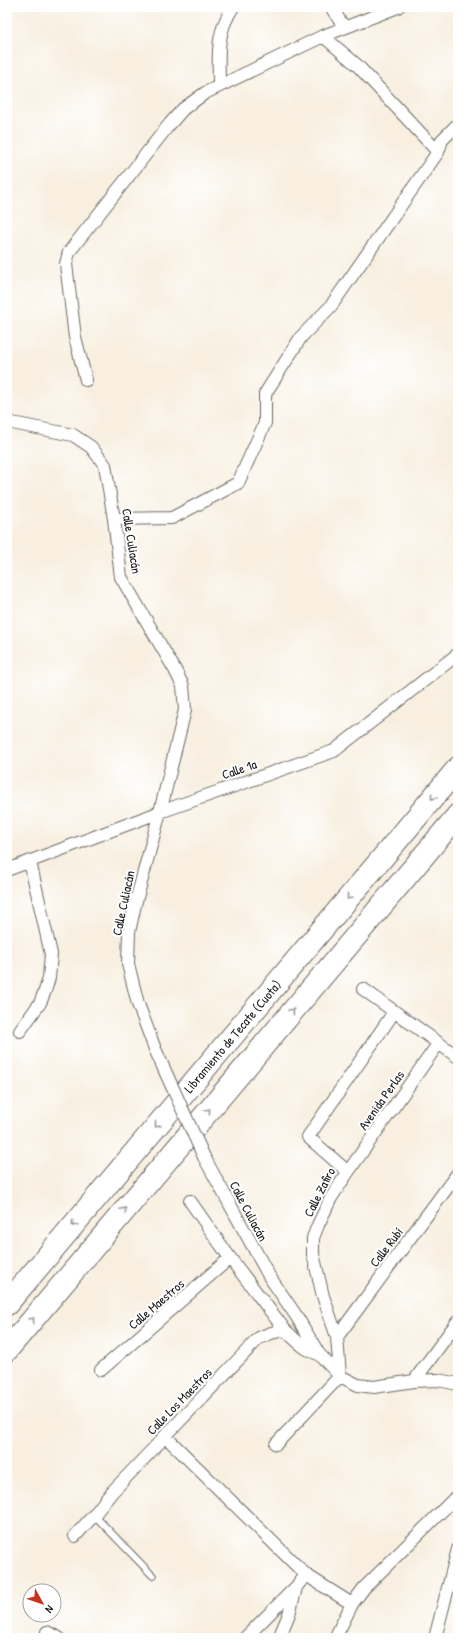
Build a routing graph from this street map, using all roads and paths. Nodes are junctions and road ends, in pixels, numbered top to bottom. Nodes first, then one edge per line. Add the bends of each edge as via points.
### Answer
1 (232, 7) edge
2 (331, 7) edge
3 (398, 7) edge
4 (344, 27) junction
5 (323, 36) junction
6 (220, 86) junction
7 (458, 124) edge
8 (438, 152) junction
9 (86, 380) dead end
10 (7, 422) edge
11 (114, 519) junction
12 (458, 654) edge
13 (458, 768) edge
14 (160, 812) junction
15 (458, 815) edge
16 (30, 862) junction
17 (7, 870) edge
18 (363, 989) dead end
19 (394, 1012) junction
20 (20, 1031) dead end
21 (438, 1044) junction
22 (458, 1058) edge
23 (348, 1172) junction
24 (458, 1173) edge
25 (190, 1201) dead end
26 (230, 1258) junction
27 (7, 1304) edge
28 (458, 1321) edge
29 (285, 1330) junction
30 (337, 1337) junction
31 (10, 1347) edge
32 (318, 1354) junction
33 (101, 1370) dead end
34 (340, 1376) junction
35 (414, 1381) junction
36 (458, 1384) edge
37 (165, 1436) junction
38 (276, 1444) dead end
39 (458, 1495) edge
40 (94, 1515) junction
41 (75, 1536) dead end
42 (458, 1549) edge
43 (306, 1575) junction
44 (153, 1576) dead end
45 (296, 1587) junction
46 (352, 1604) junction
47 (47, 1632) dead end
48 (59, 1638) edge
49 (245, 1638) edge
50 (279, 1638) edge
51 (335, 1638) edge
52 (435, 1638) edge

1 - 6 street via 218,41
2 - 4 street
3 - 4 street
4 - 5 street
5 - 6 street
5 - 8 street via 358,66
6 - 9 street via 197,97 183,109 69,252 66,264 75,337
7 - 8 street via 442,140
8 - 11 street via 331,306 301,337 265,394 264,423 238,483 172,518
10 - 11 street, Calle Culiacán via 73,435 91,447 105,465
11 - 14 street, Calle Culiacán via 121,577 183,686 184,710
12 - 14 street, Calle 1a via 334,751
13 -> 27 highway, Libramiento de Tecate (Cuota)
14 - 16 street, Calle 1a
14 - 32 street, Calle Culiacán, bridge via 129,932 128,964 138,1004 155,1049 204,1157 269,1276 297,1316
31 -> 15 highway
16 - 17 street, Calle 1a
16 - 20 street via 51,954 45,991
18 - 19 street
19 - 21 street
19 - 23 street, Calle Zafiro via 308,1137
21 - 22 street
21 - 23 street, Avenida Perlas
23 - 30 street, Calle Zafiro via 331,1198 313,1238 313,1254 321,1289
24 - 30 street, Calle Rubí
25 - 26 street
26 - 29 street
26 - 33 street, Calle Maestros
28 - 35 street
29 - 32 street via 304,1348
29 - 37 street, Calle Los Maestros via 259,1338
30 - 34 street, Calle Zafiro
32 - 34 street, Calle Culiacán
34 - 35 street, Calle Culiacán via 358,1386 374,1387
34 - 38 street
35 - 36 street, Calle Culiacán via 438,1380
37 - 40 street, Calle Los Maestros
37 - 43 street
39 - 46 street via 364,1588
40 - 41 street, Calle Los Maestros
40 - 44 lane
42 - 52 street
43 - 45 street
43 - 46 street
45 - 49 street
45 - 50 street
46 - 51 street
47 - 48 street

